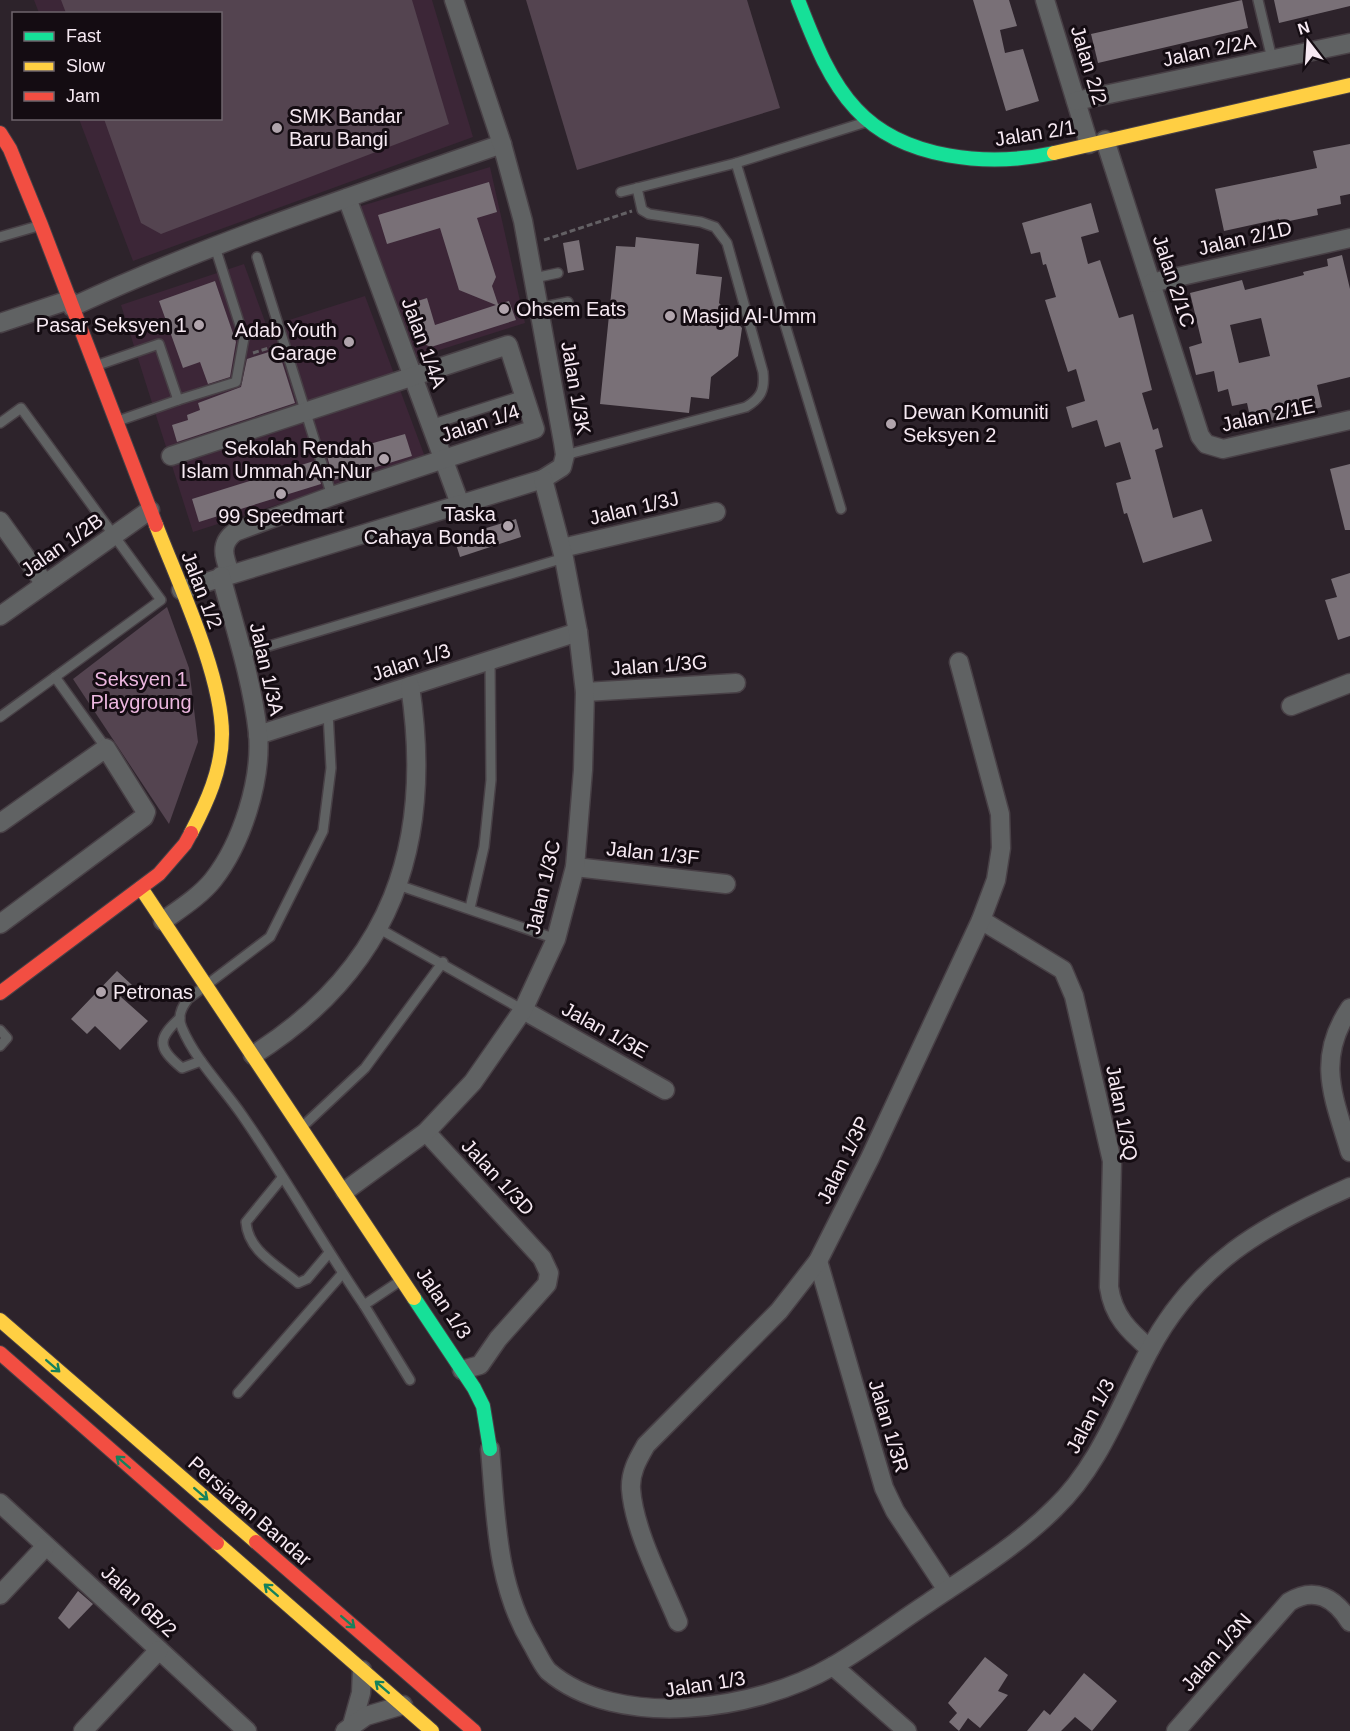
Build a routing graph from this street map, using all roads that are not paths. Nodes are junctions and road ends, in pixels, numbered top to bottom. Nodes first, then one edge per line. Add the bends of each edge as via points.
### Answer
1 (454, 0) edge
2 (798, 0) edge
3 (1045, 0) edge
4 (1258, 0) edge
5 (1350, 43) edge
6 (1272, 59) junction
7 (1350, 85) edge
8 (1077, 101) junction
9 (868, 121) junction
10 (0, 133) edge
11 (1097, 142) junction
12 (502, 144) junction
13 (5, 151) edge
14 (736, 163) junction
15 (637, 188) junction
16 (621, 192) dead end
17 (347, 198) junction
18 (41, 225) junction
19 (0, 237) edge
20 (1350, 238) edge
21 (214, 247) junction
22 (257, 257) dead end
23 (558, 273) dead end
24 (534, 278) junction
25 (1151, 283) junction
26 (568, 302) dead end
27 (71, 304) junction
28 (539, 308) junction
29 (0, 323) edge
30 (96, 366) junction
31 (413, 376) junction
32 (524, 395) junction
33 (178, 400) junction
34 (306, 411) junction
35 (1350, 420) edge
36 (117, 421) junction
37 (0, 423) edge
38 (430, 424) junction
39 (1200, 436) joint
40 (565, 454) junction
41 (171, 456) dead end
42 (442, 459) junction
43 (543, 479) junction
44 (332, 496) junction
45 (460, 504) junction
46 (841, 509) dead end
47 (150, 510) junction
48 (716, 512) dead end
49 (0, 521) edge
50 (114, 536) junction
51 (563, 553) junction
52 (226, 575) junction
53 (45, 584) junction
54 (181, 590) junction
55 (0, 616) edge
56 (578, 632) junction
57 (242, 654) junction
58 (490, 660) junction
59 (959, 662) dead end
60 (55, 677) junction
61 (736, 683) dead end
62 (1350, 683) edge
63 (410, 686) junction
64 (585, 692) junction
65 (1291, 706) dead end
66 (328, 713) junction
67 (0, 717) edge
68 (258, 735) junction
69 (106, 748) junction
70 (0, 823) edge
71 (575, 867) junction
72 (726, 884) dead end
73 (398, 885) junction
74 (141, 888) junction
75 (470, 908) junction
76 (981, 920) junction
77 (164, 921) junction
78 (0, 924) edge
79 (378, 928) junction
80 (556, 939) junction
81 (442, 962) junction
82 (205, 985) junction
83 (0, 993) edge
84 (1350, 1008) edge
85 (523, 1010) junction
86 (180, 1018) junction
87 (0, 1030) edge
88 (0, 1046) edge
89 (253, 1055) junction
90 (201, 1061) junction
91 (665, 1090) dead end
92 (302, 1127) junction
93 (426, 1132) junction
94 (1350, 1152) edge
95 (282, 1178) junction
96 (1350, 1187) edge
97 (345, 1191) junction
98 (329, 1253) junction
99 (818, 1261) junction
100 (342, 1274) junction
101 (401, 1280) junction
102 (364, 1305) junction
103 (0, 1320) edge
104 (1150, 1349) junction
105 (0, 1353) edge
106 (462, 1370) junction
107 (410, 1380) dead end
108 (238, 1393) dead end
109 (490, 1449) joint
110 (0, 1503) edge
111 (46, 1546) junction
112 (947, 1590) junction
113 (0, 1596) edge
114 (678, 1622) dead end
115 (1350, 1622) edge
116 (159, 1650) junction
117 (833, 1666) junction
118 (362, 1670) junction
119 (403, 1705) junction
120 (348, 1728) edge
121 (83, 1731) edge
122 (247, 1731) edge
123 (432, 1731) edge
124 (474, 1731) edge
125 (908, 1731) edge
126 (1176, 1731) edge

1 - 12 street, Jalan 1/3K
2 - 9 street, Jalan 2/1 via 832,75
3 - 8 street, Jalan 2/2
4 - 6 lane
5 - 6 street, Jalan 2/2A
6 - 8 street, Jalan 2/2A
7 - 11 street, Jalan 2/1
8 - 11 street, Jalan 2/2
9 - 11 street, Jalan 2/1 via 927,151 962,158 999,160 1043,155
9 - 14 lane
10 - 13 street, Jalan 1/2
11 - 25 street, Jalan 2/1C
12 - 17 street
12 - 24 street, Jalan 1/3K
13 - 18 street, Jalan 1/2
14 - 15 lane
14 - 46 lane
15 - 16 lane
15 - 40 lane via 642,210 715,227 727,243 764,387 758,400 739,409
17 - 21 street
17 - 31 street, Jalan 1/4A
18 - 19 lane
18 - 27 street, Jalan 1/2
20 - 25 street, Jalan 2/1D
21 - 27 street
21 - 33 lane via 244,338 236,382
22 - 34 lane
23 - 24 lane
24 - 28 street, Jalan 1/3K
25 - 39 street, Jalan 2/1C
26 - 28 lane
27 - 29 street
27 - 30 street, Jalan 1/2
28 - 40 street, Jalan 1/3K
30 - 33 lane via 159,344
30 - 36 street, Jalan 1/2
31 - 32 street, Jalan 1/4 via 508,345
31 - 34 street, Jalan 1/4
31 - 38 street, Jalan 1/4A
32 - 38 lane
32 - 42 street, Jalan 1/4 via 535,429
33 - 36 lane
34 - 41 street, Jalan 1/4
34 - 44 lane
35 - 39 street, Jalan 2/1E via 1223,449 1213,448
36 - 47 street, Jalan 1/2
37 - 50 lane via 21,408
38 - 42 street, Jalan 1/4A
40 - 43 street, Jalan 1/3K via 562,467
42 - 44 street, Jalan 1/4
42 - 45 street, Jalan 1/4A
43 - 45 street, Jalan 1/3K
43 - 51 street, Jalan 1/3C
44 - 52 street, Jalan 1/4 via 235,532 225,542
45 - 52 street, Jalan 1/3K
47 - 50 street, Jalan 1/2B
47 - 54 street, Jalan 1/2
48 - 51 street, Jalan 1/3J
49 - 53 street
50 - 53 street, Jalan 1/2B
50 - 60 lane via 161,600
51 - 56 street, Jalan 1/3C
51 - 57 lane
52 - 54 street, Jalan 1/3K
52 - 57 street, Jalan 1/3A
53 - 55 street, Jalan 1/2B
54 - 74 street, Jalan 1/2 via 214,680 221,713 219,758 207,802 185,844
56 - 58 street, Jalan 1/3
56 - 64 street, Jalan 1/3C
57 - 68 street, Jalan 1/3A
58 - 63 street, Jalan 1/3
58 - 75 lane via 491,780 484,847
59 - 76 street, Jalan 1/3P via 1000,814 1001,848 996,880
60 - 67 lane
60 - 69 lane
61 - 64 street, Jalan 1/3G
62 - 65 street
63 - 66 street, Jalan 1/3
63 - 73 street via 417,732 418,784 411,837
64 - 71 street, Jalan 1/3C
66 - 68 street, Jalan 1/3
66 - 82 lane via 331,768 323,831 270,937
68 - 77 street, Jalan 1/3A via 249,806 228,859 212,881
69 - 70 street
69 - 78 street via 143,804 144,817
71 - 72 street, Jalan 1/3F
71 - 80 street, Jalan 1/3C
73 - 75 lane
73 - 79 street
74 - 77 street, Jalan 1/3
74 - 83 street, Jalan 1/2
75 - 80 lane
76 - 99 street, Jalan 1/3P
76 - 104 street, Jalan 1/3Q via 1063,970 1074,996 1112,1161 1111,1303 1128,1329
77 - 82 street, Jalan 1/3
79 - 81 lane
79 - 89 street via 351,970 323,1002 290,1032
80 - 85 street, Jalan 1/3C
81 - 85 lane
81 - 92 lane via 365,1068
82 - 86 lane via 188,999
82 - 89 street, Jalan 1/3
84 - 94 street via 1333,1039 1329,1071
85 - 91 street, Jalan 1/3E
85 - 93 street, Jalan 1/3C via 473,1082
86 - 90 lane via 181,1028
86 - 90 lane via 163,1033 164,1047 182,1068
87 - 88 lane via 7,1038
89 - 92 street, Jalan 1/3
90 - 95 lane
92 - 97 street, Jalan 1/3
93 - 97 street, Jalan 1/3C
93 - 106 street, Jalan 1/3D via 548,1268 547,1284 480,1365
95 - 98 lane
95 - 98 lane via 246,1222 253,1245 298,1283 307,1279
96 - 104 street, Jalan 1/3 via 1272,1224 1233,1249 1201,1277
97 - 101 street, Jalan 1/3
98 - 100 lane
99 - 112 street, Jalan 1/3R via 884,1488
99 - 114 street, Jalan 1/3P via 779,1311 646,1445 634,1465 631,1487 635,1510
100 - 102 lane
100 - 108 lane
101 - 102 lane
101 - 106 street, Jalan 1/3
102 - 107 lane
103 -> 124 street, Persiaran Bandar
104 - 112 street, Jalan 1/3 via 1095,1458 1077,1484 1036,1526
118 -> 105 street
106 - 109 street, Jalan 1/3 via 483,1406
109 - 117 street, Jalan 1/3 via 500,1563 519,1622 548,1671 590,1702 649,1719 699,1712 752,1700
110 - 111 street, Jalan 6B/2
111 - 113 street
111 - 116 street, Jalan 6B/2
112 - 117 street, Jalan 1/3
115 - 126 street, Jalan 1/3N via 1333,1600 1323,1595 1299,1596 1289,1602
116 - 121 street
116 - 122 street, Jalan 6B/2
117 - 125 street
119 -> 118 street
118 - 120 street via 361,1693
119 - 120 street via 373,1714
119 - 123 street

